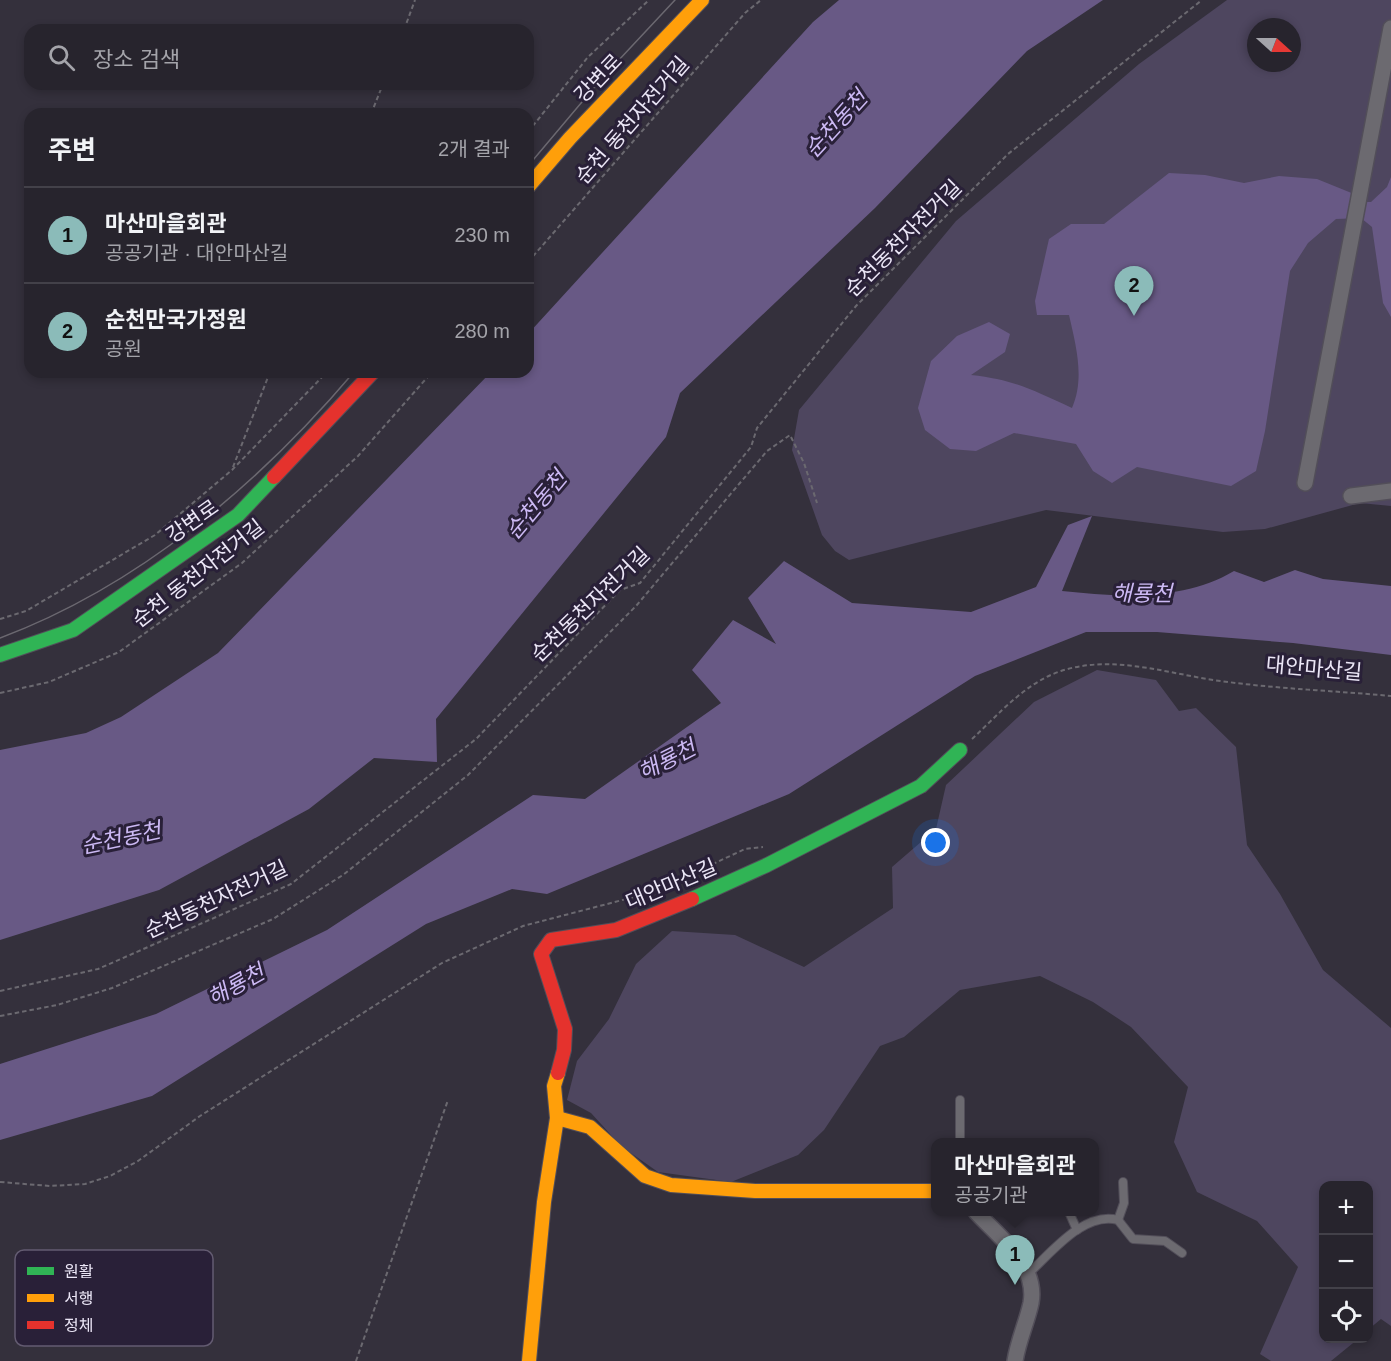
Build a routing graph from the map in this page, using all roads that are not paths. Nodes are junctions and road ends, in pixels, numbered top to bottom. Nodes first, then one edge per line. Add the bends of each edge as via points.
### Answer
1 (702, 0) edge
2 (1391, 28) edge
3 (534, 180) edge
4 (367, 378) edge
5 (1305, 483) dead end
6 (1391, 491) edge
7 (1351, 496) dead end
8 (0, 656) edge
9 (960, 750) road end
10 (960, 1100) dead end
11 (557, 1118) junction
12 (960, 1138) edge
13 (1123, 1182) dead end
14 (931, 1191) edge
15 (980, 1216) edge
16 (1071, 1216) edge
17 (1118, 1220) junction
18 (1077, 1230) junction
19 (1182, 1253) dead end
20 (1030, 1272) junction
21 (529, 1361) edge
22 (1015, 1361) edge

1 - 3 street, 강변로
2 - 5 street
4 - 8 street, 강변로 via 238,514 73,630
6 - 7 street
9 - 11 street, 대안마산길 via 921,786 767,865 641,922 551,940 541,954 565,1029 554,1086
10 - 12 lane
11 - 14 street via 590,1127 645,1176 671,1185 755,1191
11 - 21 street, 대안마산길 via 544,1202
13 - 17 lane via 1124,1203
15 - 20 street
16 - 18 lane
17 - 18 lane via 1104,1220
17 - 19 lane via 1133,1239 1165,1241
18 - 20 lane
20 - 22 street via 1033,1289

